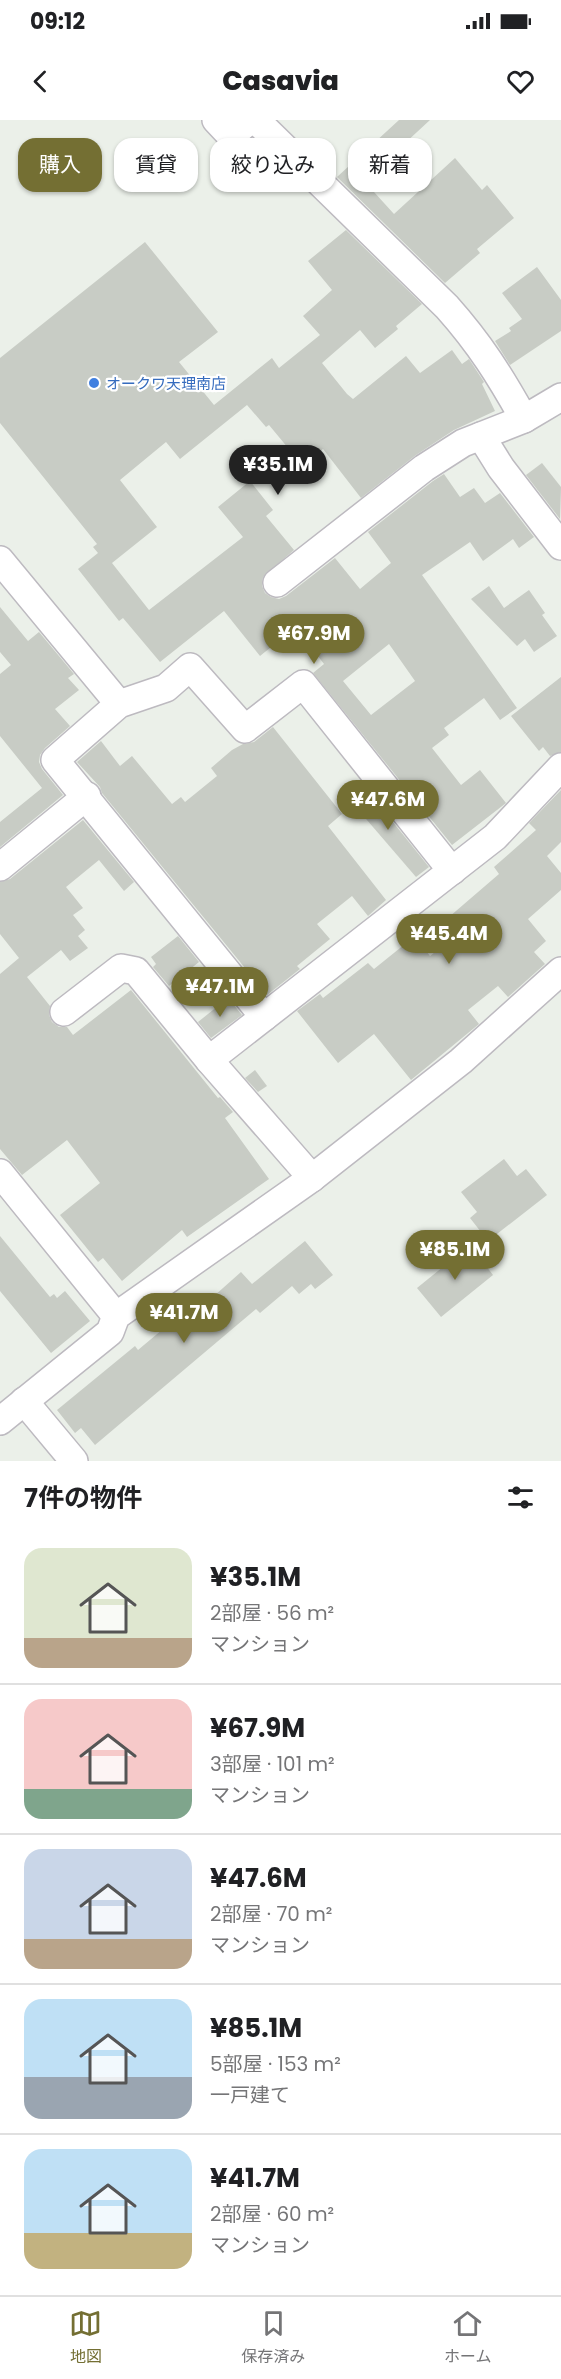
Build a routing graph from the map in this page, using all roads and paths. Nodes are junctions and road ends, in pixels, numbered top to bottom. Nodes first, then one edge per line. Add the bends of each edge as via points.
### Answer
1 (216, 120) edge
2 (250, 120) edge
3 (256, 120) edge
4 (561, 397) edge
5 (525, 419) junction
6 (481, 435) junction
7 (561, 546) edge
8 (0, 560) edge
9 (277, 583) dead end
10 (119, 704) junction
11 (561, 767) edge
12 (87, 796) junction
13 (0, 867) edge
14 (452, 872) junction
15 (561, 971) edge
16 (64, 1012) dead end
17 (264, 1017) junction
18 (209, 1060) junction
19 (0, 1173) edge
20 (312, 1178) junction
21 (116, 1316) junction
22 (24, 1401) junction
23 (0, 1421) edge
24 (74, 1461) edge

1 - 2 street via 231,136
3 - 5 street via 447,307 492,362
4 - 5 street
5 - 6 street
6 - 7 street via 501,468
6 - 9 street via 424,468
8 - 10 street
10 - 12 street via 55,760
10 - 14 street via 166,688 190,667 245,729 303,684
11 - 14 street via 495,837
12 - 13 street
12 - 17 street
14 - 17 street
15 - 20 street via 461,1061
16 - 18 street via 121,968 136,971
17 - 18 street
18 - 20 street
19 - 21 street
20 - 21 street
21 - 22 street via 110,1332
22 - 23 street
22 - 24 street

